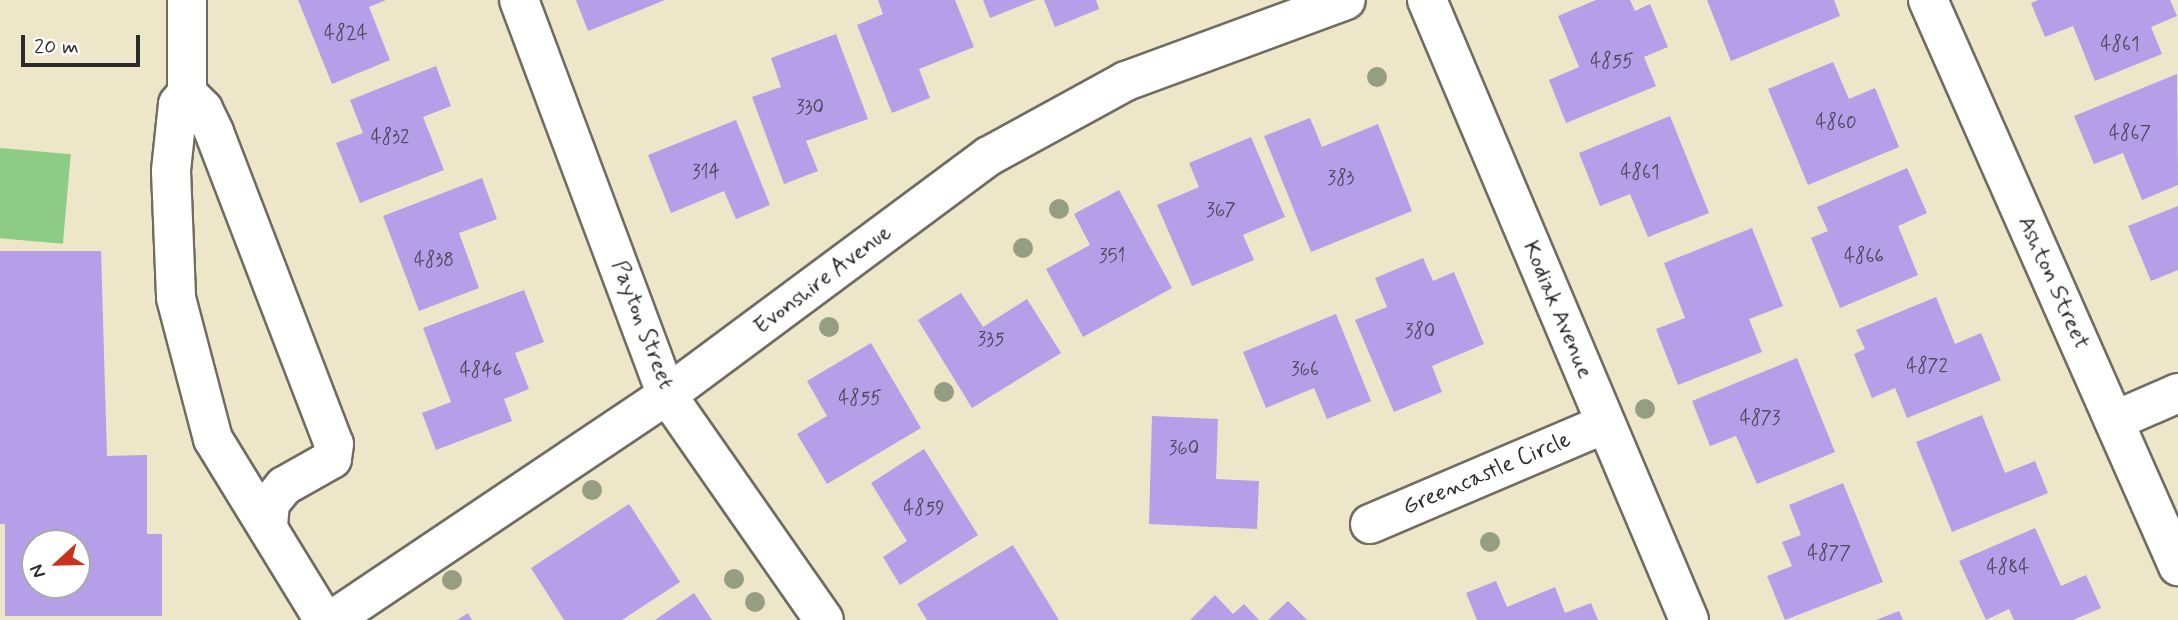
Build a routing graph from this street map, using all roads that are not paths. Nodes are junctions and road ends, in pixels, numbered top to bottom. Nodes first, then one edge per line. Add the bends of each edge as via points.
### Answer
1 (187, 0) edge
2 (519, 0) edge
3 (1346, 0) edge
4 (1427, 0) edge
5 (1928, 0) edge
6 (187, 93) junction
7 (2178, 393) edge
8 (667, 395) junction
9 (2114, 421) junction
10 (1605, 425) junction
11 (268, 524) junction
12 (1370, 524) dead end
13 (2178, 566) edge
14 (324, 620) edge
15 (332, 620) edge
16 (824, 620) edge
17 (1689, 620) edge

1 - 6 street
2 - 8 street, Payton Street
3 - 8 street, Evonshire Avenue via 1126,81 989,156
4 - 10 street, Kodiak Avenue
5 - 9 street, Ashton Street
6 - 11 street via 178,104 173,131 176,298 213,439 237,485
6 - 11 street via 203,109 214,132 334,444 332,459 284,486 270,503
7 - 9 street
8 - 15 street, Evonshire Avenue
8 - 16 street, Payton Street
9 - 13 street, Ashton Street
10 - 12 street, Greencastle Circle
10 - 17 street, Kodiak Avenue
11 - 14 street

